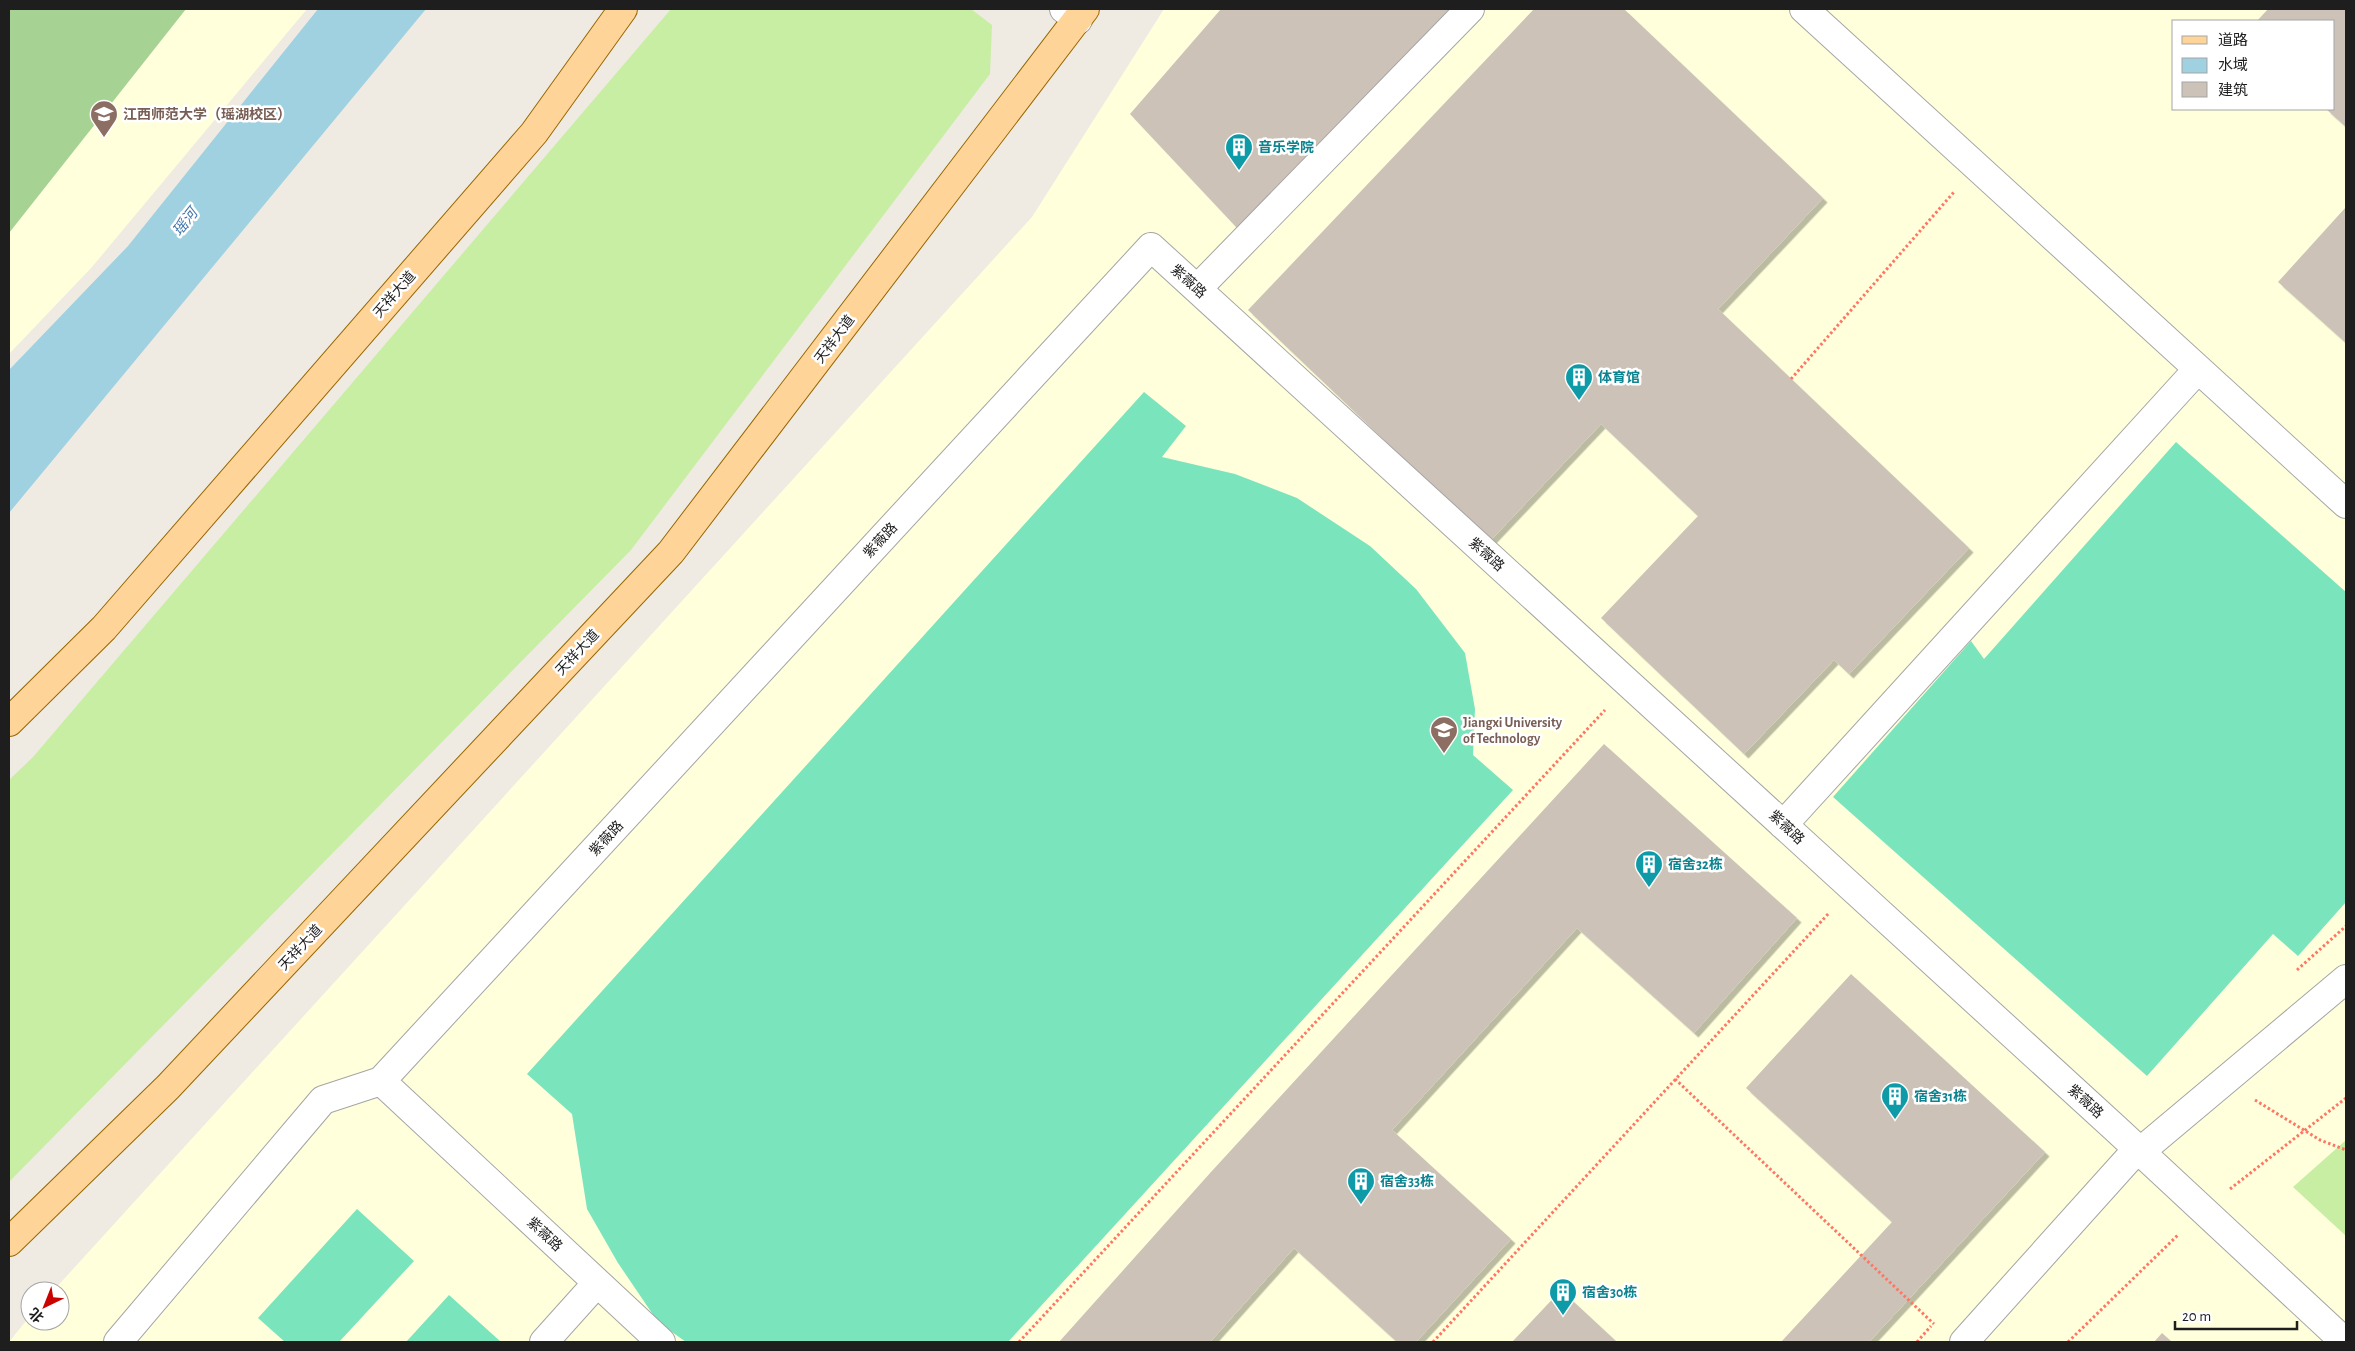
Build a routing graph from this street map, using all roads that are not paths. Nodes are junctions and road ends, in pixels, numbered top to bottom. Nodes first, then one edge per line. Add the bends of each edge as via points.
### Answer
1 (623, 9) edge
2 (1470, 9) edge
3 (1804, 9) edge
4 (1075, 13) edge
5 (1197, 289) junction
6 (2198, 368) junction
7 (2346, 504) edge
8 (9, 722) edge
9 (1784, 825) junction
10 (2346, 979) edge
11 (381, 1081) junction
12 (2141, 1151) junction
13 (9, 1242) edge
14 (597, 1283) junction
15 (118, 1342) edge
16 (544, 1342) edge
17 (661, 1342) edge
18 (1964, 1342) edge
19 (2345, 1342) edge

1 - 8 main road, 天祥大道 via 534,133 104,628
2 - 5 street
3 - 6 street
4 - 13 main road, 天祥大道 via 671,552 168,1087
5 - 9 street, 紫薇路
5 - 11 street, 紫薇路 via 1151,247
6 - 7 street
6 - 9 street
9 - 12 street, 紫薇路
10 - 12 street
11 - 14 street, 紫薇路
11 - 15 street via 323,1100
12 - 18 street via 2132,1155
12 - 19 street, 紫薇路
14 - 16 street
14 - 17 street, 紫薇路

